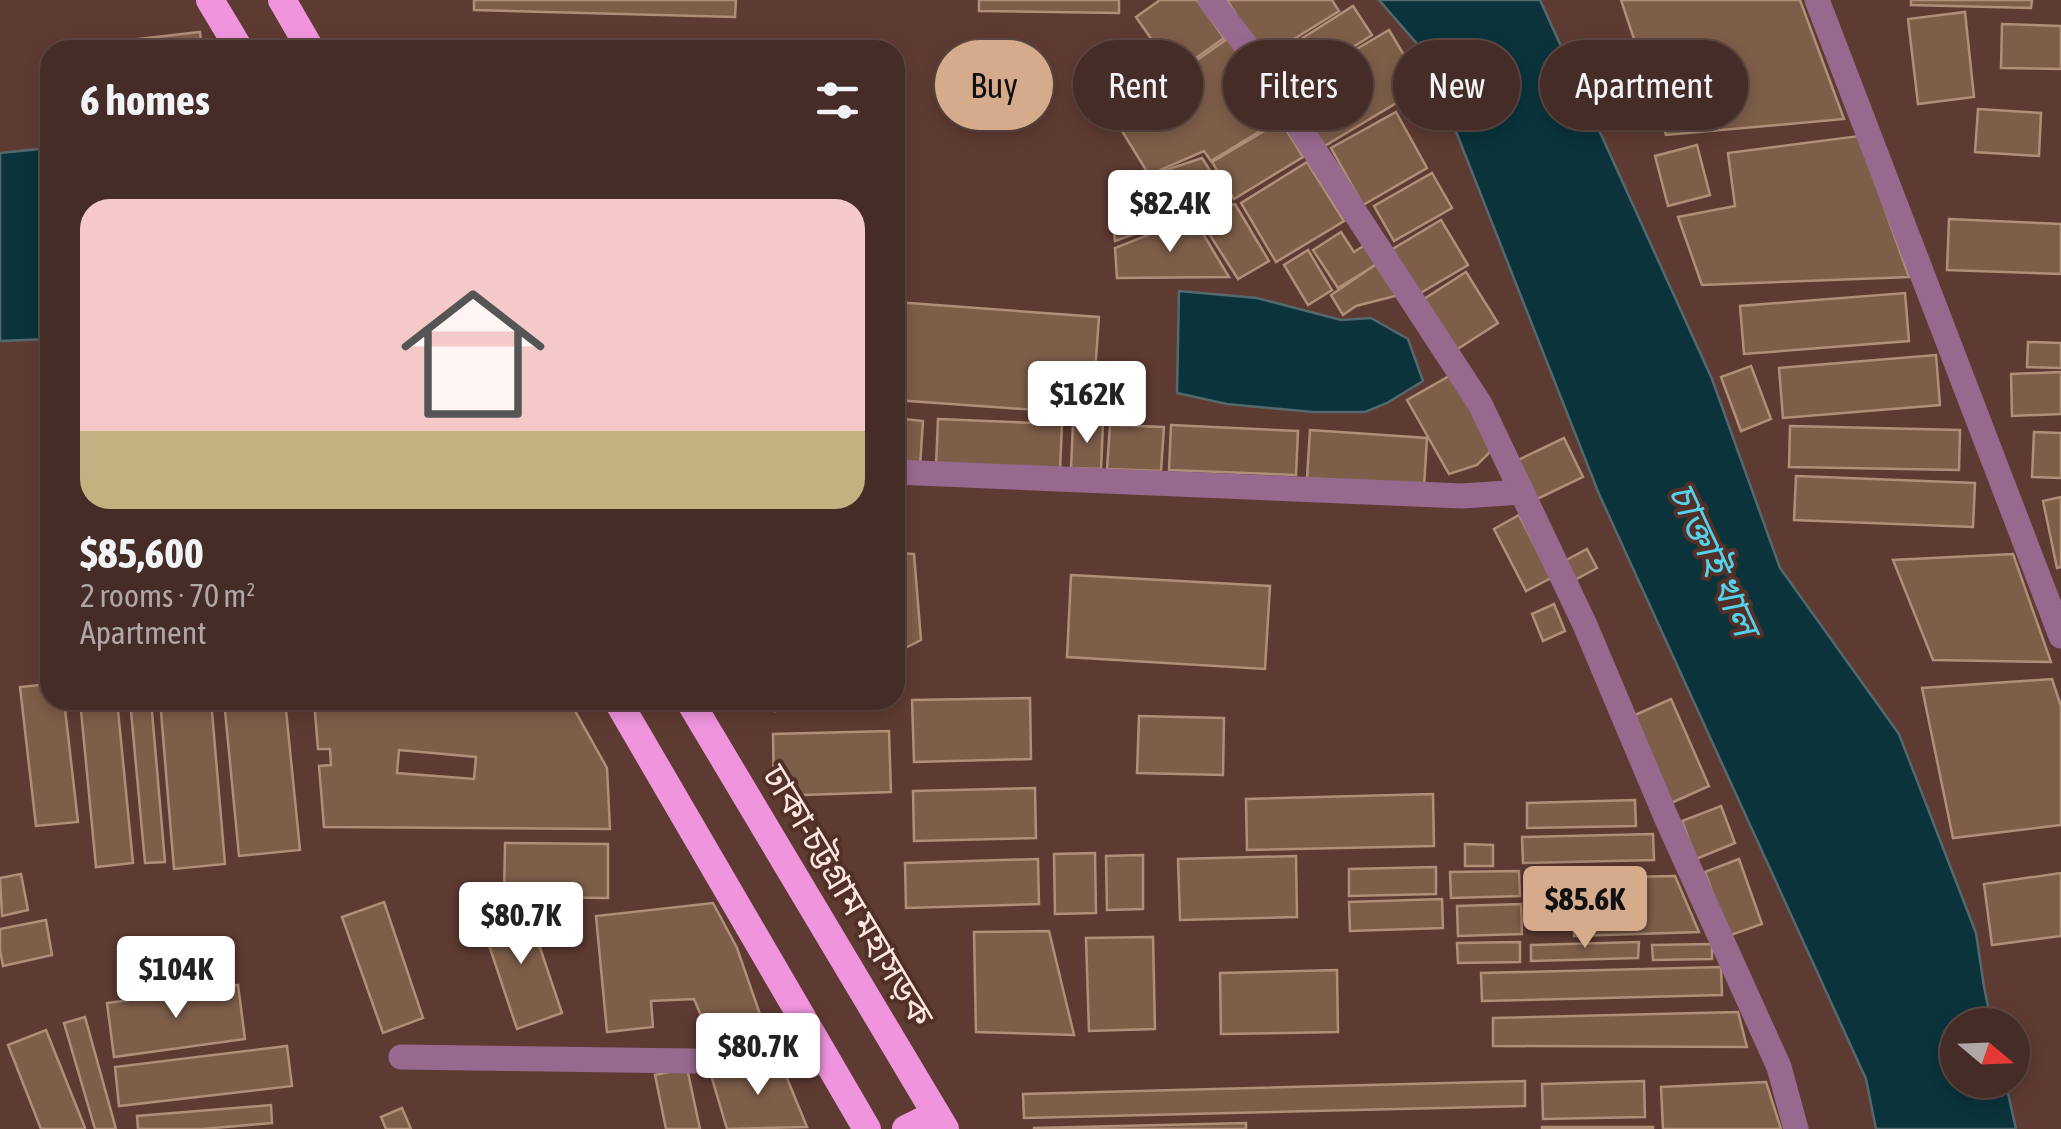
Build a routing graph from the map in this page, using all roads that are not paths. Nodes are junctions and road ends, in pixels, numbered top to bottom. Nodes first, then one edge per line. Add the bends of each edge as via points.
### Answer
1 (210, 0) edge
2 (282, 0) edge
3 (1210, 0) edge
4 (1817, 0) edge
5 (234, 40) edge
6 (305, 40) edge
7 (905, 472) edge
8 (1522, 492) junction
9 (2061, 636) edge
10 (624, 710) edge
11 (694, 710) edge
12 (401, 1057) dead end
13 (830, 1063) junction
14 (940, 1121) edge
15 (867, 1129) edge
16 (906, 1129) edge
17 (1796, 1129) edge

1 - 5 highway
2 - 6 highway
3 - 8 street via 1480,404
4 - 9 street
7 - 8 street via 1462,496
8 - 17 street via 1779,1066
10 - 13 highway
11 - 14 highway, ঢাকা-চট্টগ্রাম মহাসড়ক
12 - 13 street
13 - 15 highway
14 - 16 highway

